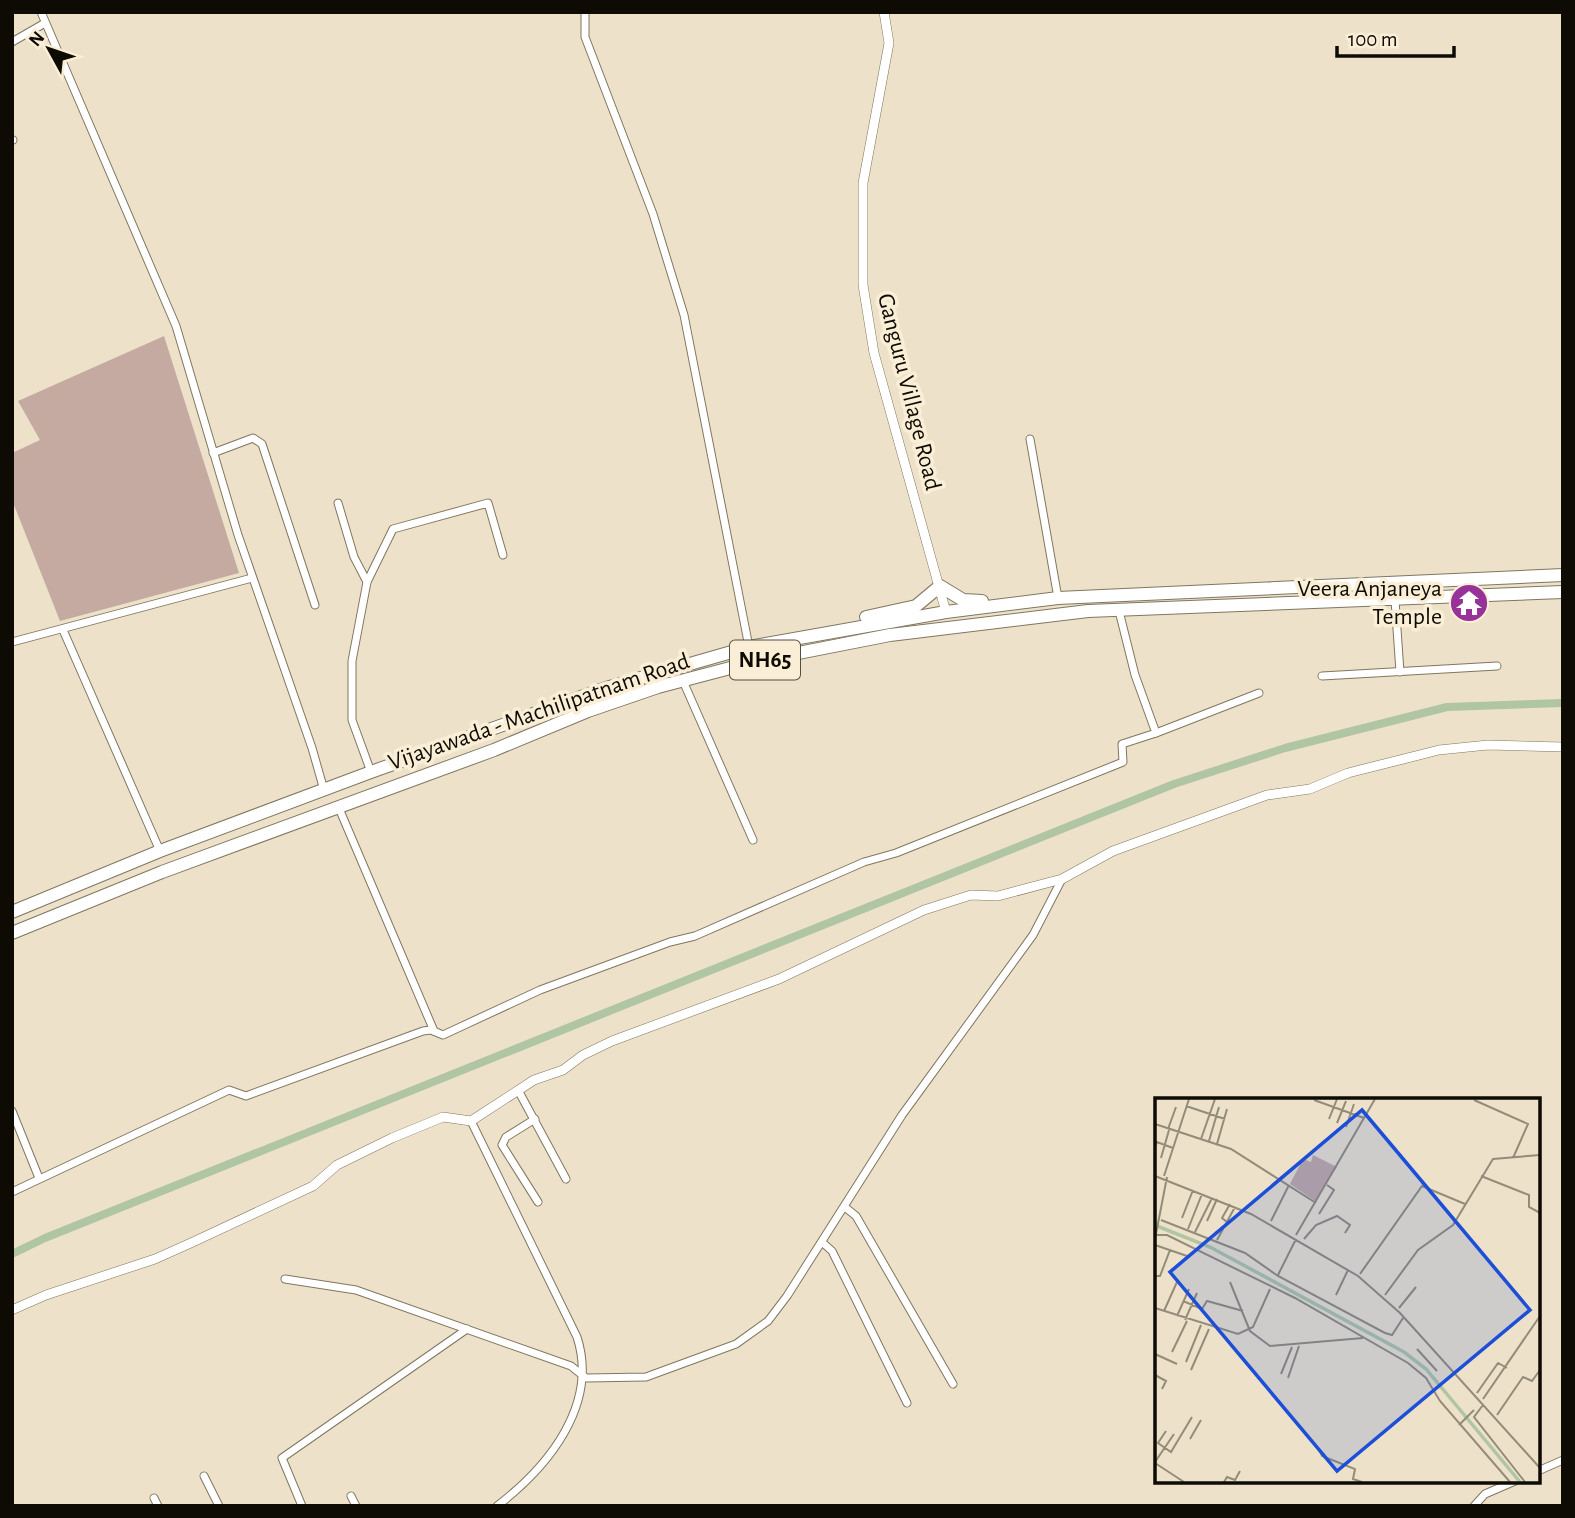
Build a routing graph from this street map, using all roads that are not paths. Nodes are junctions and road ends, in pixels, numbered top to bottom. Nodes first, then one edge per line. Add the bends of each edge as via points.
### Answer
1 (41, 12) edge
2 (585, 12) edge
3 (884, 12) edge
4 (45, 23) junction
5 (12, 42) edge
6 (1030, 439) dead end
7 (213, 453) junction
8 (338, 503) dead end
9 (503, 555) dead end
10 (1563, 575) edge
11 (252, 578) junction
12 (367, 582) junction
13 (940, 586) junction
14 (1563, 592) edge
15 (1059, 598) junction
16 (1042, 600) junction
17 (1395, 600) junction
18 (315, 604) dead end
19 (1119, 611) junction
20 (946, 612) junction
21 (1074, 612) junction
22 (63, 630) junction
23 (822, 632) junction
24 (12, 642) edge
25 (749, 647) junction
26 (1497, 666) dead end
27 (1400, 672) junction
28 (1322, 676) dead end
29 (683, 681) junction
30 (1259, 693) dead end
31 (1156, 733) junction
32 (1563, 747) edge
33 (371, 772) junction
34 (324, 790) junction
35 (338, 806) junction
36 (753, 840) dead end
37 (160, 851) junction
38 (1062, 878) junction
39 (12, 912) edge
40 (12, 933) edge
41 (434, 1031) junction
42 (518, 1090) junction
43 (12, 1111) edge
44 (535, 1119) junction
45 (471, 1121) junction
46 (39, 1178) junction
47 (566, 1179) dead end
48 (12, 1192) edge
49 (538, 1202) dead end
50 (846, 1208) junction
51 (823, 1243) junction
52 (285, 1279) dead end
53 (12, 1310) edge
54 (467, 1329) junction
55 (582, 1377) junction
56 (953, 1384) dead end
57 (907, 1403) dead end
58 (1563, 1460) edge
59 (1540, 1470) edge
60 (204, 1476) dead end
61 (1510, 1483) edge
62 (351, 1496) dead end
63 (219, 1506) edge
64 (302, 1506) edge
65 (356, 1506) edge
66 (497, 1506) edge
67 (1474, 1506) edge

1 - 4 street
2 - 25 street via 586,37 653,214 684,315
3 - 13 street, Ganguru Village Road via 889,43 863,183 863,285 874,353
4 - 5 street
4 - 7 street via 176,326
6 - 15 street
7 - 11 street
7 - 18 street via 250,439 262,444
8 - 12 street via 354,557
9 - 12 street via 488,503 393,529
10 - 15 highway, Vijayawada - Machilipatnam Road / NH65
11 - 22 street
11 - 34 street
12 - 33 street via 356,633 351,694 352,720
13 - 16 highway via 963,600
13 - 20 street, Ganguru Village Road
13 - 23 highway via 916,606 839,622
14 - 17 highway, Vijayawada - Machilipatnam Road / NH65
15 - 16 highway, Vijayawada - Machilipatnam Road / NH65
16 - 20 highway, Vijayawada - Machilipatnam Road / NH65
17 - 19 highway, Vijayawada - Machilipatnam Road / NH65
17 - 27 street
19 - 21 highway, Vijayawada - Machilipatnam Road / NH65
19 - 31 street
20 - 21 highway via 951,618 1042,609
20 - 23 highway, Vijayawada - Machilipatnam Road / NH65
21 - 29 highway, Vijayawada - Machilipatnam Road / NH65 via 890,635
22 - 24 street
22 - 37 street
23 - 25 highway, Vijayawada - Machilipatnam Road / NH65
25 - 33 highway, Vijayawada - Machilipatnam Road / NH65 via 606,688
26 - 27 street
27 - 28 street
29 - 35 highway, Vijayawada - Machilipatnam Road / NH65 via 588,711
29 - 36 street
30 - 31 street
31 - 41 street via 1122,744 1123,762 1110,768 864,862 707,931 540,990 443,1035
32 - 38 street via 1456,747 1356,771 1310,789 1267,795 1162,832
33 - 34 highway, Vijayawada - Machilipatnam Road / NH65
34 - 37 highway, Vijayawada - Machilipatnam Road / NH65
35 - 40 highway, Vijayawada - Machilipatnam Road / NH65
35 - 41 street
37 - 39 highway, Vijayawada - Machilipatnam Road / NH65
38 - 42 street via 998,897 971,895 924,910 779,979 612,1041
38 - 50 street via 1033,935 902,1115
41 - 46 street via 423,1031 246,1096 229,1090
42 - 44 street
42 - 45 street
43 - 46 street
44 - 47 street
44 - 49 street via 506,1136 502,1145
45 - 53 street via 443,1117 392,1138 337,1165 313,1186 193,1242
45 - 55 street via 577,1337
46 - 48 street
50 - 51 street
50 - 56 street via 856,1216
51 - 55 street via 768,1321 736,1344 646,1377
51 - 57 street via 832,1251
52 - 54 street via 356,1290
54 - 55 street via 571,1366
54 - 64 street via 282,1458
55 - 66 street via 557,1447
58 - 59 street
60 - 63 street
61 - 67 street via 1485,1494
62 - 65 street

